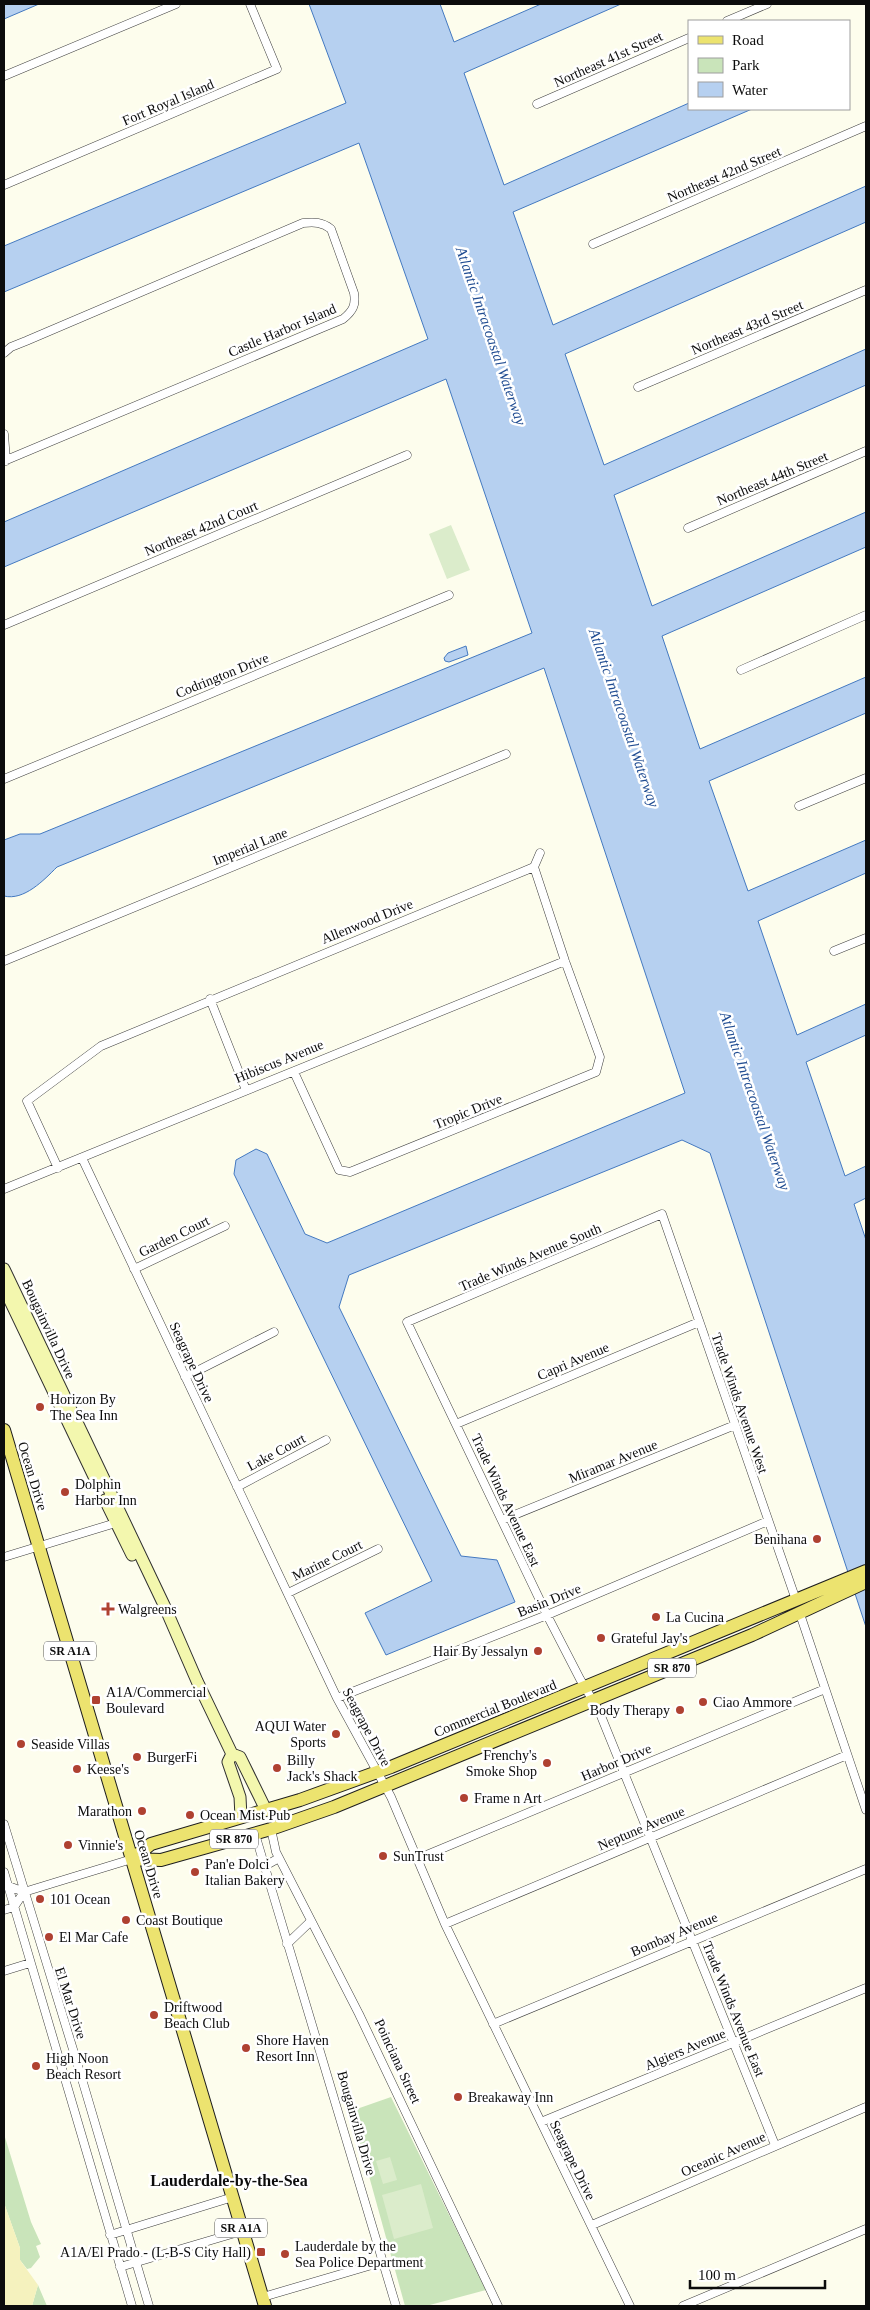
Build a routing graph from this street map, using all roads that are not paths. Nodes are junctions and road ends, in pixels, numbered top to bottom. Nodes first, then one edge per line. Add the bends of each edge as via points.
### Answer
1 (176, 4) edge
2 (250, 4) edge
3 (767, 4) edge
4 (729, 20) edge
5 (688, 38) edge
6 (4, 76) edge
7 (537, 104) dead end
8 (866, 126) edge
9 (4, 185) edge
10 (593, 244) dead end
11 (866, 290) edge
12 (4, 353) edge
13 (638, 387) dead end
14 (4, 434) edge
15 (866, 451) edge
16 (407, 455) dead end
17 (5, 461) edge
18 (688, 528) dead end
19 (449, 595) dead end
20 (866, 615) edge
21 (4, 625) edge
22 (741, 670) dead end
23 (506, 754) dead end
24 (866, 778) edge
25 (4, 779) edge
26 (799, 806) dead end
27 (540, 853) dead end
28 (534, 867) junction
29 (866, 938) edge
30 (834, 951) dead end
31 (4, 961) edge
32 (565, 961) junction
33 (210, 999) junction
34 (294, 1072) junction
35 (246, 1090) junction
36 (82, 1158) junction
37 (58, 1168) junction
38 (4, 1189) edge
39 (662, 1214) joint
40 (224, 1226) dead end
41 (134, 1269) junction
42 (5, 1273) edge
43 (4, 1288) edge
44 (7, 1298) edge
45 (407, 1322) joint
46 (699, 1322) junction
47 (274, 1332) dead end
48 (185, 1377) junction
49 (456, 1424) junction
50 (734, 1424) junction
51 (4, 1430) edge
52 (326, 1440) dead end
53 (237, 1487) junction
54 (502, 1520) junction
55 (768, 1521) junction
56 (119, 1522) junction
57 (38, 1546) junction
58 (378, 1549) dead end
59 (4, 1557) edge
60 (866, 1571) edge
61 (866, 1582) edge
62 (842, 1587) junction
63 (288, 1593) junction
64 (796, 1600) junction
65 (800, 1614) junction
66 (547, 1615) junction
67 (784, 1622) junction
68 (585, 1687) junction
69 (825, 1689) junction
70 (337, 1698) junction
71 (593, 1701) junction
72 (232, 1754) junction
73 (848, 1755) junction
74 (376, 1772) junction
75 (625, 1772) junction
76 (385, 1786) junction
77 (266, 1810) junction
78 (866, 1810) edge
79 (241, 1817) junction
80 (4, 1824) edge
81 (271, 1829) junction
82 (254, 1834) junction
83 (651, 1838) junction
84 (279, 1858) junction
85 (132, 1859) junction
86 (417, 1859) junction
87 (263, 1867) junction
88 (866, 1868) edge
89 (4, 1872) edge
90 (6, 1886) edge
91 (24, 1892) junction
92 (14, 1907) junction
93 (4, 1910) edge
94 (311, 1921) junction
95 (445, 1924) junction
96 (692, 1939) junction
97 (287, 1944) junction
98 (30, 1963) junction
99 (4, 1971) edge
100 (866, 1988) edge
101 (493, 2024) junction
102 (734, 2042) junction
103 (79, 2069) junction
104 (63, 2074) junction
105 (866, 2107) edge
106 (541, 2122) junction
107 (775, 2145) junction
108 (232, 2197) junction
109 (592, 2225) junction
110 (866, 2229) edge
111 (126, 2230) junction
112 (242, 2231) junction
113 (110, 2234) junction
114 (135, 2262) junction
115 (382, 2262) junction
116 (120, 2266) junction
117 (264, 2302) edge
118 (132, 2306) edge
119 (149, 2306) edge
120 (396, 2306) edge
121 (498, 2306) edge
122 (630, 2306) edge
123 (683, 2306) edge

1 - 6 street
2 - 9 street, Fort Royal Island via 277,69
3 - 4 street
5 - 7 street, Northeast 41st Street
8 - 10 street, Northeast 42nd Street
11 - 13 street, Northeast 43rd Street
12 - 17 street, Castle Harbor Island via 11,347 303,223 325,224 331,230 354,292 355,303 343,319
14 - 17 street, Castle Harbor Island
15 - 18 street, Northeast 44th Street
16 - 21 street, Northeast 42nd Court
19 - 25 street, Codrington Drive
20 - 22 street
23 - 31 street, Imperial Lane
24 - 26 street
27 - 28 street
28 - 32 street
28 - 33 street, Allenwood Drive
29 - 30 street
32 - 34 street, Hibiscus Avenue
32 - 34 street, Tropic Drive via 600,1057 596,1072 350,1172 339,1170
33 - 35 street
33 - 37 street, Allenwood Drive via 101,1046 27,1101
34 - 35 street, Hibiscus Avenue
35 - 36 street, Hibiscus Avenue
36 - 37 street, Hibiscus Avenue
36 - 41 street, Seagrape Drive
37 - 38 street, Hibiscus Avenue
39 - 45 street, Trade Winds Avenue South
39 - 46 street, Trade Winds Avenue West
40 - 41 street, Garden Court
41 - 48 street, Seagrape Drive
42 - 56 street, Bougainvilla Drive
43 - 44 street, Bougainvilla Drive
44 - 56 street, Bougainvilla Drive
45 - 49 street, Trade Winds Avenue East
46 - 49 street, Capri Avenue
46 - 50 street, Trade Winds Avenue West
47 - 48 street
48 - 53 street, Seagrape Drive
49 - 54 street, Trade Winds Avenue East
50 - 54 street, Miramar Avenue
50 - 55 street, Trade Winds Avenue West
51 - 57 main road, Ocean Drive / SR A1A
52 - 53 street, Lake Court
53 - 63 street, Seagrape Drive
54 - 66 street, Trade Winds Avenue East
55 - 64 street, Trade Winds Avenue West
55 - 66 street, Basin Drive
56 - 57 street
56 - 72 street, Bougainvilla Drive via 164,1605
57 - 59 street
57 - 85 main road, Ocean Drive / SR A1A
58 - 63 street, Marine Court
60 - 62 main road, Commercial Boulevard / SR 870
61 - 62 main road, Commercial Boulevard / SR 870
62 - 64 main road, Commercial Boulevard / SR 870
62 - 65 main road, Commercial Boulevard / SR 870
63 - 70 street, Seagrape Drive
64 - 67 main road
64 - 68 main road, Commercial Boulevard / SR 870
65 - 67 main road, Commercial Boulevard / SR 870
65 - 69 street
66 - 68 street, Trade Winds Avenue East
66 - 70 street, Basin Drive
67 - 71 main road, Commercial Boulevard / SR 870
68 - 71 street, Trade Winds Avenue East
68 - 74 main road, Commercial Boulevard / SR 870
69 - 73 street
69 - 75 street, Harbor Drive
70 - 74 street, Seagrape Drive
71 - 75 street, Trade Winds Avenue East
71 - 76 main road, Commercial Boulevard / SR 870
72 - 77 street via 240,1757
72 - 79 street, Bougainvilla Drive via 228,1762 240,1797
73 - 78 street
73 - 83 street, Neptune Avenue
74 - 76 street, Seagrape Drive
74 - 77 main road, Commercial Boulevard / SR 870
75 - 83 street, Trade Winds Avenue East
75 - 86 street, Harbor Drive
76 - 81 main road, Commercial Boulevard / SR 870
76 - 86 street, Seagrape Drive
77 - 79 main road, Commercial Boulevard / SR 870
77 - 82 main road via 257,1821
79 - 85 main road, Commercial Boulevard / SR 870 via 151,1844
80 - 91 street, El Mar Drive
81 - 82 main road, Commercial Boulevard / SR 870
81 - 84 street, Poinciana Street
82 - 85 main road, Commercial Boulevard / SR 870 via 161,1860
82 - 87 street, Bougainvilla Drive
83 - 95 street, Neptune Avenue
83 - 96 street, Trade Winds Avenue East
84 - 87 street
84 - 94 street, Poinciana Street
85 - 91 street, Commercial Boulevard
85 - 108 main road, Ocean Drive / SR A1A
86 - 95 street, Seagrape Drive
87 - 97 street, Bougainvilla Drive
88 - 96 street, Bombay Avenue
89 - 90 street, El Mar Drive
90 - 91 street
90 - 92 street, El Mar Drive
91 - 92 street
91 - 103 street, El Mar Drive
92 - 93 street
92 - 98 street, El Mar Drive
94 - 97 street
94 - 121 street, Poinciana Street via 359,2014
95 - 101 street, Seagrape Drive
96 - 101 street, Bombay Avenue
96 - 102 street, Trade Winds Avenue East
97 - 115 street, Bougainvilla Drive
98 - 99 street
98 - 104 street, El Mar Drive
100 - 102 street, Algiers Avenue
101 - 106 street, Seagrape Drive
102 - 106 street, Algiers Avenue
102 - 107 street, Trade Winds Avenue East
103 - 104 street
103 - 111 street, El Mar Drive
104 - 113 street, El Mar Drive
105 - 107 street, Oceanic Avenue
106 - 109 street, Seagrape Drive
107 - 109 street, Oceanic Avenue
108 - 111 street
108 - 112 main road, Ocean Drive / SR A1A
109 - 122 street, Seagrape Drive
110 - 123 street
111 - 113 street
111 - 114 street, El Mar Drive
112 - 114 street
112 - 117 main road, Ocean Drive / SR A1A
113 - 116 street, El Mar Drive
114 - 116 street
114 - 119 street, El Mar Drive
115 - 117 street via 316,2281
115 - 120 street, Bougainvilla Drive
116 - 118 street, El Mar Drive

